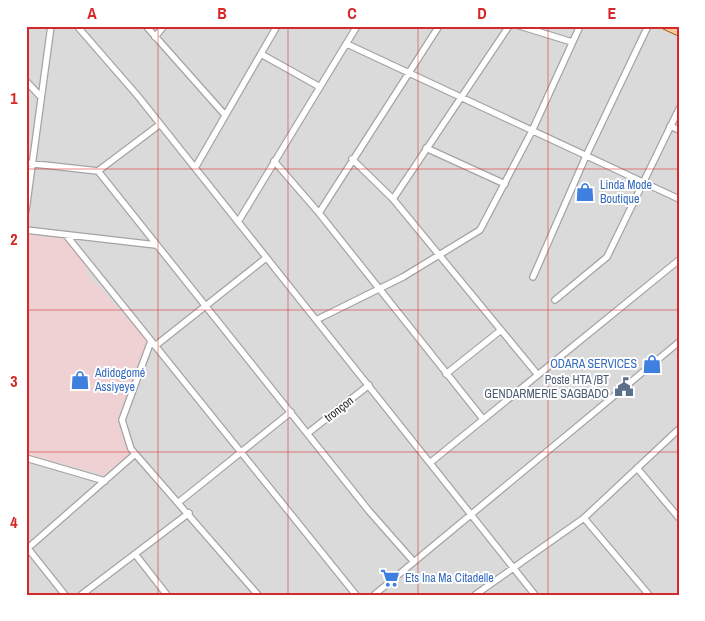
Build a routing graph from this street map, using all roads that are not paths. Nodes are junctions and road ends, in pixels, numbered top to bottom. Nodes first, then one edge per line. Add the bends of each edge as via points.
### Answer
1 (51, 26) edge
2 (76, 26) edge
3 (146, 26) edge
4 (164, 26) edge
5 (278, 26) edge
6 (357, 26) edge
7 (439, 26) edge
8 (509, 26) edge
9 (520, 26) edge
10 (580, 26) edge
11 (648, 26) edge
12 (666, 26) edge
13 (679, 32) edge
14 (155, 37) junction
15 (572, 42) junction
16 (347, 44) junction
17 (261, 54) junction
18 (408, 73) junction
19 (26, 81) edge
20 (320, 87) junction
21 (40, 96) junction
22 (460, 97) junction
23 (679, 109) edge
24 (225, 115) junction
25 (158, 125) junction
26 (670, 126) junction
27 (679, 130) edge
28 (532, 131) junction
29 (426, 148) junction
30 (586, 156) junction
31 (352, 159) junction
32 (274, 161) junction
33 (26, 163) edge
34 (33, 164) junction
35 (194, 168) junction
36 (98, 171) junction
37 (644, 183) junction
38 (505, 184) junction
39 (392, 199) junction
40 (679, 199) edge
41 (26, 210) edge
42 (319, 213) junction
43 (238, 222) junction
44 (26, 230) edge
45 (66, 236) junction
46 (156, 245) junction
47 (439, 256) junction
48 (266, 258) junction
49 (679, 260) edge
50 (533, 277) dead end
51 (380, 289) junction
52 (555, 300) dead end
53 (206, 306) junction
54 (316, 320) junction
55 (501, 330) junction
56 (679, 342) edge
57 (153, 343) junction
58 (446, 374) junction
59 (538, 375) junction
60 (369, 385) junction
61 (291, 412) junction
62 (482, 419) junction
63 (679, 429) edge
64 (308, 433) junction
65 (240, 451) junction
66 (134, 455) junction
67 (26, 458) edge
68 (431, 462) junction
69 (637, 468) junction
70 (105, 481) junction
71 (179, 502) junction
72 (189, 513) junction
73 (472, 514) junction
74 (584, 518) junction
75 (679, 518) edge
76 (27, 547) edge
77 (136, 554) junction
78 (414, 562) junction
79 (513, 567) junction
80 (65, 595) edge
81 (81, 595) edge
82 (167, 595) edge
83 (258, 595) edge
84 (356, 595) edge
85 (374, 595) edge
86 (475, 595) edge
87 (535, 595) edge
88 (649, 595) edge

1 - 21 street
2 - 25 street via 137,95
3 - 14 street
4 - 14 street
5 - 17 street
6 - 16 street
7 - 18 street
8 - 22 street
9 - 15 street
10 - 15 street
11 - 30 street
12 - 13 main road
14 - 24 street
15 - 28 street
16 - 18 street
16 - 20 street
17 - 20 street
17 - 24 street
18 - 22 street
18 - 31 street
19 - 21 street
20 - 32 street
21 - 34 street
22 - 28 street
22 - 29 street
23 - 26 street
24 - 35 street
25 - 35 street
25 - 36 street
26 - 27 street
26 - 37 street
28 - 30 street
28 - 38 street
29 - 38 street
29 - 39 street
30 - 37 street
30 - 50 street
31 - 39 street
31 - 42 street
32 - 42 street
32 - 43 street
33 - 34 street
34 - 36 street
34 - 41 street
35 - 43 street
36 - 46 street
37 - 40 street
37 - 52 street via 607,258
38 - 47 street via 480,230
39 - 47 street
42 - 51 street
43 - 48 street
44 - 45 street
45 - 46 street
45 - 57 street
46 - 53 street
47 - 51 street
47 - 55 street
48 - 53 street
48 - 54 street
49 - 59 street
51 - 54 street
51 - 58 street
53 - 57 street
53 - 61 street
54 - 60 street
55 - 58 street
55 - 59 street
56 - 73 street
57 - 65 street
57 - 66 street via 122,420
58 - 62 street
59 - 62 street
60 - 64 street, tronçon
60 - 68 street
61 - 64 street
61 - 65 street
62 - 68 street
63 - 69 street
64 - 78 street
65 - 71 street
65 - 84 street
66 - 70 street
66 - 71 street
67 - 70 street
68 - 73 street
69 - 74 street
69 - 75 street
70 - 76 street
71 - 72 street
72 - 77 street
72 - 83 street
73 - 78 street
73 - 79 street
74 - 79 street
74 - 88 street
76 - 80 street
77 - 81 street
77 - 82 street
78 - 85 street
79 - 86 street
79 - 87 street

